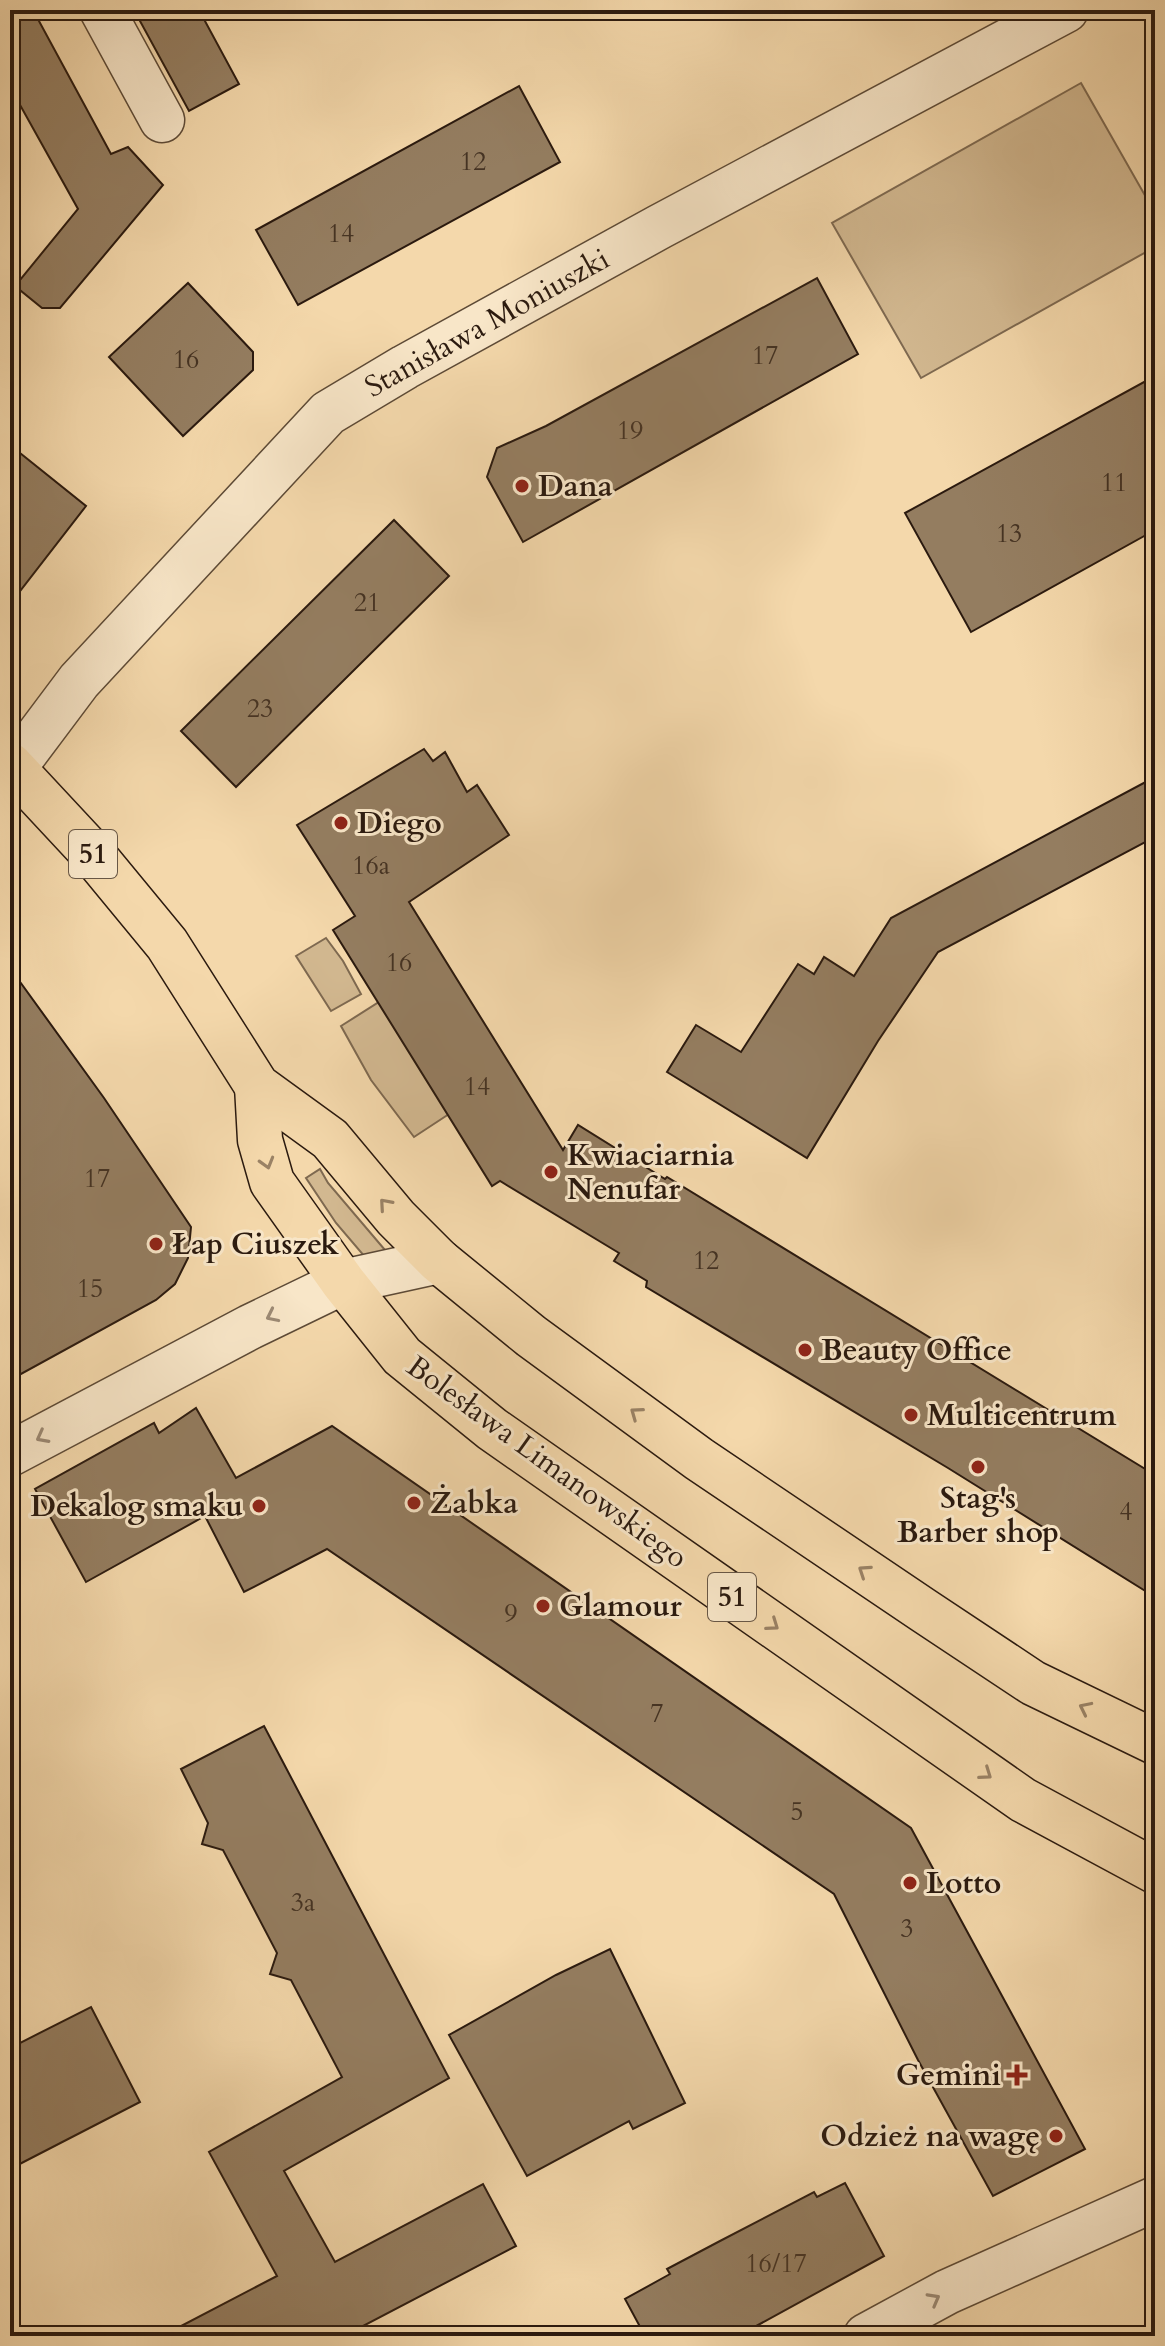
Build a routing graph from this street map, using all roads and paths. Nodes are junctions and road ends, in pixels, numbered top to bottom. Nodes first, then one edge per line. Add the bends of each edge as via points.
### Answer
1 (102, 10) edge
2 (1066, 10) edge
3 (162, 120) dead end
4 (12, 767) edge
5 (257, 1086) junction
6 (439, 1261) junction
7 (343, 1282) junction
8 (10, 1454) edge
9 (1155, 1742) edge
10 (1155, 1871) edge
11 (1155, 2199) edge
12 (866, 2336) edge

1 - 3 street
2 - 4 street, Stanisława Moniuszki via 659,227 328,413 79,681
4 - 5 main road, Bolesława Limanowskiego / 51 via 167,944
6 -> 5 main road, Bolesława Limanowskiego / 51 via 330,1139
5 -> 7 main road, Bolesława Limanowskiego / 51 via 260,1140 272,1182
6 - 7 street
9 -> 6 main road, Bolesława Limanowskiego / 51 via 1033,1683 923,1610 699,1459
7 -> 8 street
7 -> 10 main road, Bolesława Limanowskiego / 51 via 402,1356 492,1429 1023,1800
12 -> 11 street via 947,2292

